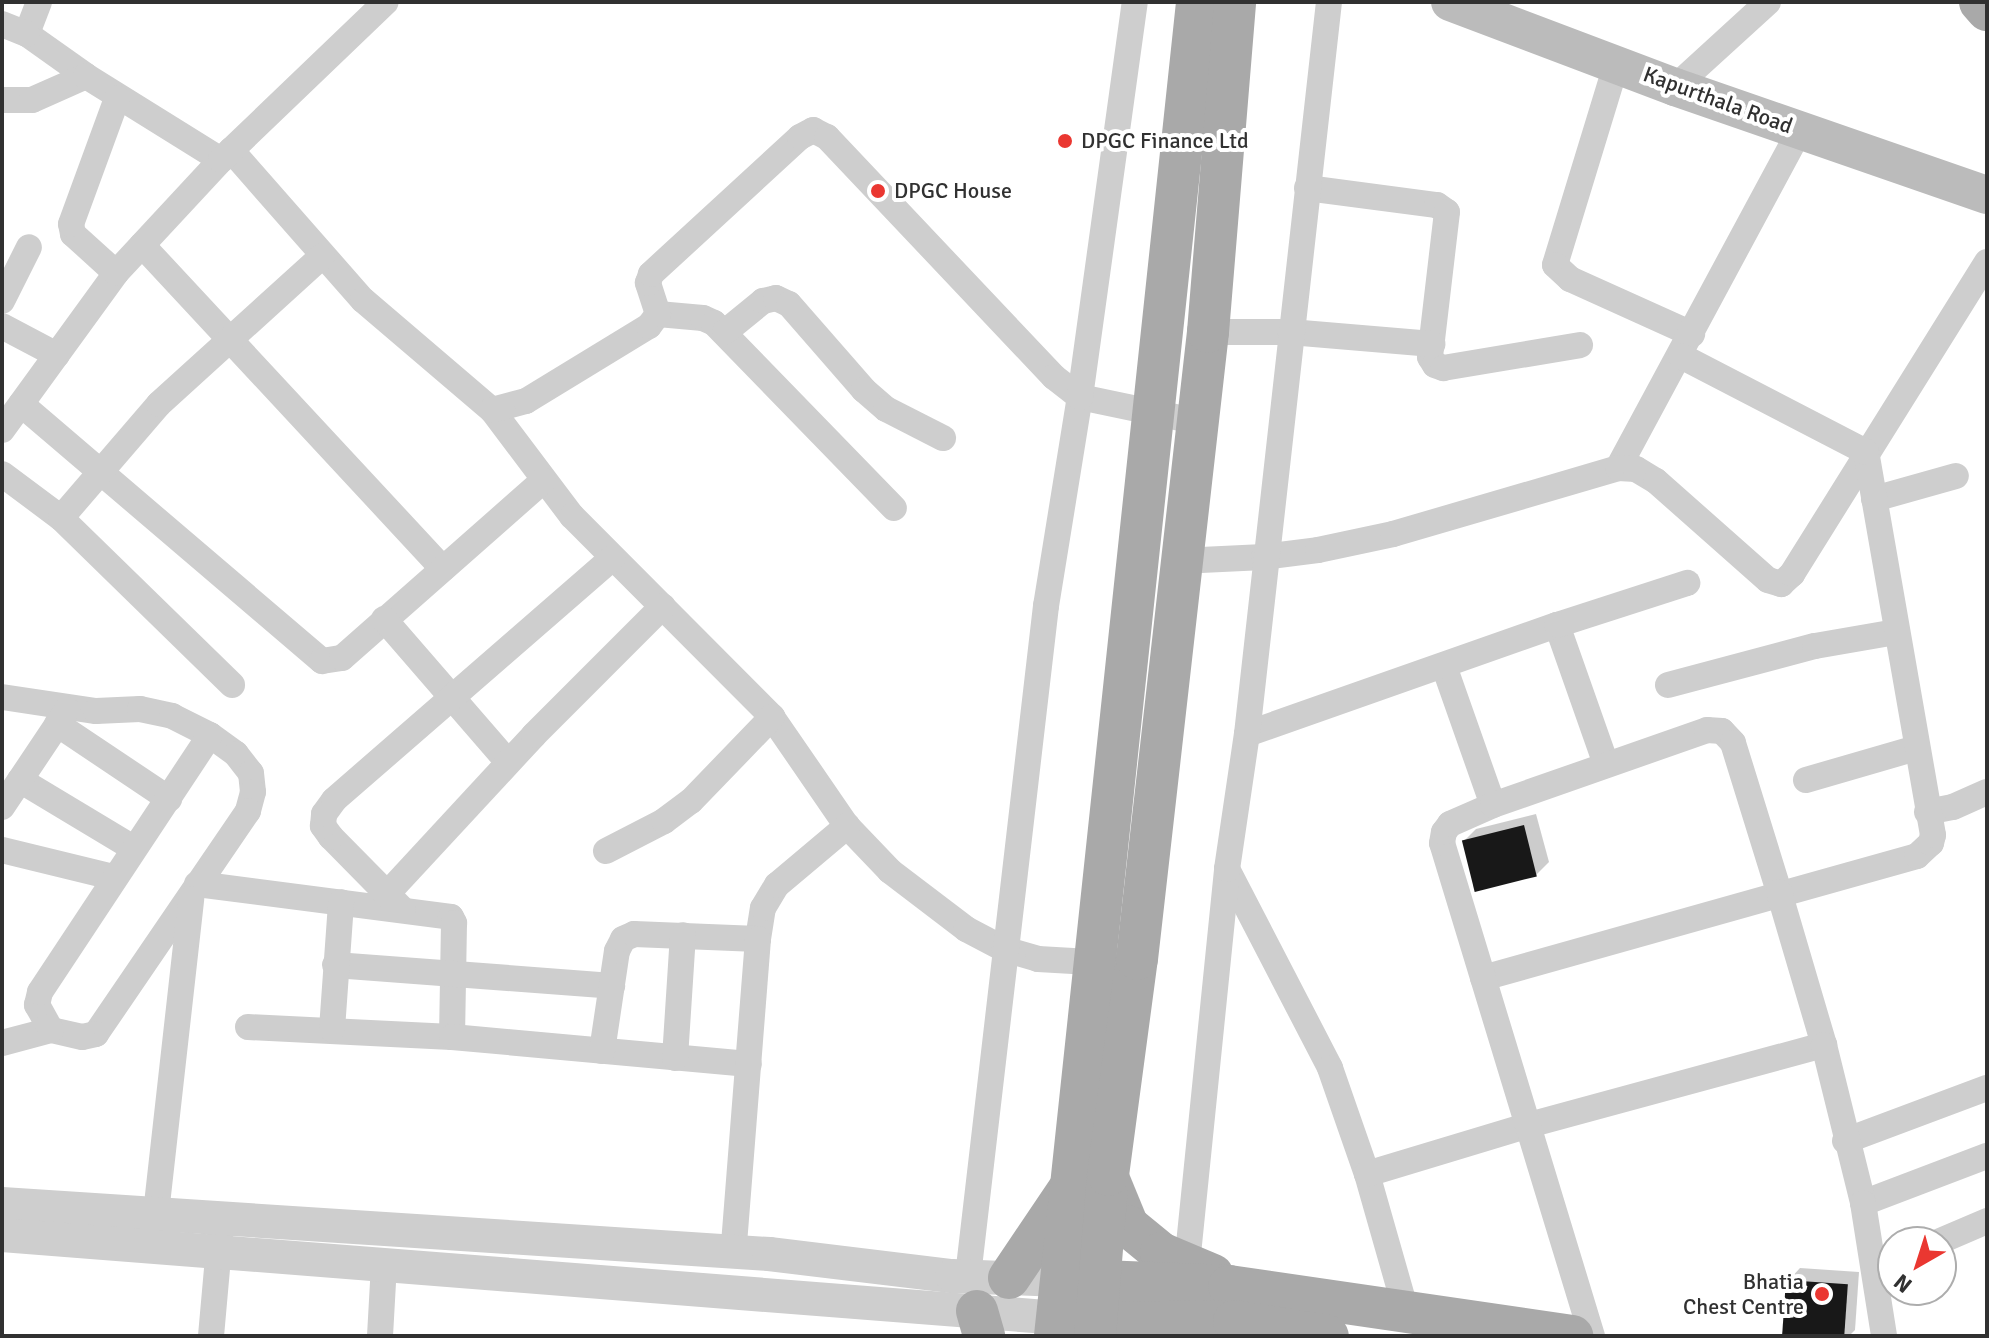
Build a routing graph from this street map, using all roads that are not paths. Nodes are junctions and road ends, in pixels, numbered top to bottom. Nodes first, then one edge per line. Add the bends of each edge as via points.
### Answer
1 (39, 2) edge
2 (386, 2) edge
3 (1135, 2) edge
4 (1197, 2) edge
5 (1235, 2) edge
6 (1329, 2) edge
7 (1450, 2) edge
8 (1768, 2) edge
9 (1980, 2) edge
10 (1987, 10) edge
11 (2, 24) edge
12 (27, 34) junction
13 (1617, 62) junction
14 (86, 76) junction
15 (1675, 87) junction
16 (117, 98) junction
17 (2, 100) edge
18 (1800, 130) junction
19 (226, 155) junction
20 (1307, 188) junction
21 (1987, 195) edge
22 (142, 245) junction
23 (29, 247) dead end
24 (322, 256) junction
25 (1987, 262) edge
26 (116, 273) junction
27 (2, 301) edge
28 (658, 314) junction
29 (2, 326) edge
30 (725, 332) junction
31 (1208, 332) junction
32 (1290, 332) junction
33 (229, 337) junction
34 (1432, 344) junction
35 (1580, 345) dead end
36 (1687, 345) junction
37 (57, 355) junction
38 (1080, 397) junction
39 (21, 404) junction
40 (492, 410) junction
41 (1176, 417) junction
42 (2, 430) edge
43 (943, 438) dead end
44 (1866, 452) junction
45 (1618, 468) junction
46 (101, 470) junction
47 (2, 474) edge
48 (1956, 476) dead end
49 (543, 481) junction
50 (1874, 499) junction
51 (894, 508) dead end
52 (61, 518) junction
53 (1264, 557) junction
54 (612, 558) junction
55 (1180, 561) junction
56 (443, 569) junction
57 (1687, 583) dead end
58 (663, 606) junction
59 (384, 619) junction
60 (1557, 625) junction
61 (1896, 632) junction
62 (1444, 666) junction
63 (232, 685) dead end
64 (1668, 685) dead end
65 (2, 697) edge
66 (452, 698) junction
67 (64, 715) junction
68 (772, 717) junction
69 (1247, 734) junction
70 (210, 735) junction
71 (1916, 748) junction
72 (508, 762) junction
73 (1606, 764) junction
74 (20, 780) junction
75 (1806, 780) dead end
76 (1987, 792) edge
77 (169, 799) junction
78 (1493, 805) junction
79 (2, 807) edge
80 (1927, 812) junction
81 (847, 826) junction
82 (133, 848) junction
83 (2, 850) edge
84 (606, 851) dead end
85 (1227, 869) junction
86 (113, 877) junction
87 (194, 888) junction
88 (1779, 892) junction
89 (341, 902) junction
90 (394, 903) junction
91 (683, 935) junction
92 (758, 939) junction
93 (1004, 949) junction
94 (1137, 959) junction
95 (335, 965) junction
96 (1093, 965) junction
97 (452, 972) junction
98 (1483, 978) junction
99 (612, 986) junction
100 (248, 1027) dead end
101 (332, 1029) junction
102 (51, 1030) junction
103 (452, 1037) junction
104 (2, 1043) edge
105 (1824, 1045) junction
106 (602, 1051) junction
107 (675, 1058) junction
108 (749, 1064) junction
109 (1987, 1088) edge
110 (1529, 1125) junction
111 (1845, 1141) junction
112 (1987, 1156) edge
113 (1367, 1174) junction
114 (1090, 1179) junction
115 (1863, 1203) junction
116 (2, 1204) edge
117 (156, 1213) junction
118 (1987, 1221) edge
119 (220, 1234) junction
120 (1957, 1234) edge
121 (2, 1235) edge
122 (1877, 1245) edge
123 (733, 1254) junction
124 (384, 1264) junction
125 (1187, 1264) junction
126 (1009, 1278) junction
127 (1238, 1304) junction
128 (1884, 1306) edge
129 (976, 1308) edge
130 (1406, 1311) junction
131 (1078, 1312) edge
132 (211, 1336) edge
133 (380, 1336) edge
134 (1173, 1336) edge
135 (1328, 1336) edge
136 (1572, 1336) edge
137 (1592, 1336) edge
138 (1884, 1336) edge

1 - 12 street
2 - 19 street
3 - 38 street
4 - 41 main road
5 - 31 main road
6 - 20 street
7 - 13 main road, Kapurthala Road
8 - 15 street
9 - 10 main road
11 - 12 street
12 - 14 street
13 - 15 main road, Kapurthala Road
13 - 36 street via 1555,265 1570,279
14 - 16 street
14 - 17 street via 32,100
15 - 18 main road, Kapurthala Road
16 - 19 street
16 - 26 street via 71,224 73,234
18 - 21 main road, Kapurthala Road
18 - 36 street
19 - 22 street
19 - 24 street
20 - 32 street
20 - 34 street via 1444,208 1448,220
22 - 26 street
22 - 33 street
23 - 27 street
24 - 33 street
24 - 40 street via 408,341
25 - 44 street
26 - 37 street
28 - 30 street via 703,318
28 - 38 street via 648,283 651,274 813,130 827,137 1054,377
28 - 40 street via 649,326 567,379 526,401
29 - 37 street
30 - 43 street via 763,301 776,298 789,304 864,390 886,409
30 - 51 street
31 - 32 street
31 - 41 main road
32 - 34 street
32 - 53 street
33 - 46 street
33 - 56 street
34 - 35 street via 1430,357 1443,368
36 - 44 street
36 - 45 street
37 - 39 street
38 - 41 street
38 - 93 street via 1046,606
39 - 42 street
39 - 46 street
40 - 49 street
41 - 55 main road
41 - 96 main road
44 - 45 street via 1781,584 1768,580 1656,481 1636,469
44 - 50 street
45 - 53 street via 1393,534
46 - 52 street
46 - 59 street via 322,661 342,658
47 - 52 street
48 - 50 street
49 - 54 street
49 - 56 street
50 - 61 street
52 - 63 street
53 - 55 street
53 - 69 street
54 - 58 street
54 - 66 street
55 - 94 main road
56 - 59 street
57 - 60 street
58 - 68 street
58 - 72 street
59 - 66 street
60 - 62 street
60 - 73 street
61 - 64 street via 1815,646
61 - 71 street
62 - 69 street
62 - 78 street
65 - 67 street
66 - 72 street
66 - 90 street via 324,814 323,826 331,837
67 - 70 street via 140,709 172,716
67 - 74 street
67 - 77 street
68 - 81 street
68 - 84 street via 691,801
69 - 85 street
70 - 77 street
70 - 87 street via 251,773 253,792 248,811
71 - 75 street
71 - 80 street
72 - 90 street
73 - 78 street
73 - 88 street via 1707,730 1722,731 1733,743
74 - 79 street
74 - 82 street
76 - 80 street
77 - 82 street
78 - 98 street via 1450,824 1442,843
80 - 88 street via 1931,843 1917,856
81 - 92 street via 777,885 763,908
81 - 93 street via 903,880 966,929
82 - 86 street
83 - 86 street
85 - 113 street via 1330,1068
85 - 125 street
86 - 102 street via 36,999
87 - 89 street
87 - 102 street via 96,1034 82,1037
87 - 117 street
88 - 98 street
88 - 105 street
89 - 90 street
89 - 95 street
90 - 97 street via 451,917
91 - 92 street
91 - 99 street via 634,934 623,939
91 - 107 street
92 - 108 street
93 - 96 street
93 - 129 street
94 - 96 street
94 - 114 main road
95 - 97 street
95 - 101 street
96 - 114 main road
97 - 99 street
97 - 103 street
98 - 110 street
99 - 106 street
100 - 101 street
101 - 103 street
102 - 104 street
103 - 106 street
105 - 110 street
105 - 111 street
106 - 107 street
107 - 108 street
108 - 123 street
109 - 111 street
110 - 113 street
110 - 137 street
111 - 115 street
112 - 115 street
113 - 130 street
114 - 125 main road via 1128,1226 1161,1253
114 - 126 main road
114 - 131 main road
115 - 122 street
116 - 117 street
117 - 119 street
118 - 120 street
119 - 121 street
119 - 123 street
119 - 124 street
119 - 132 street
123 - 129 street via 769,1254
124 - 129 street
124 - 133 street
125 - 127 main road
126 - 129 street
126 - 131 street
127 - 130 main road
127 - 131 main road
127 - 134 main road
127 - 135 main road
128 - 138 street
129 - 131 street
130 - 136 main road

